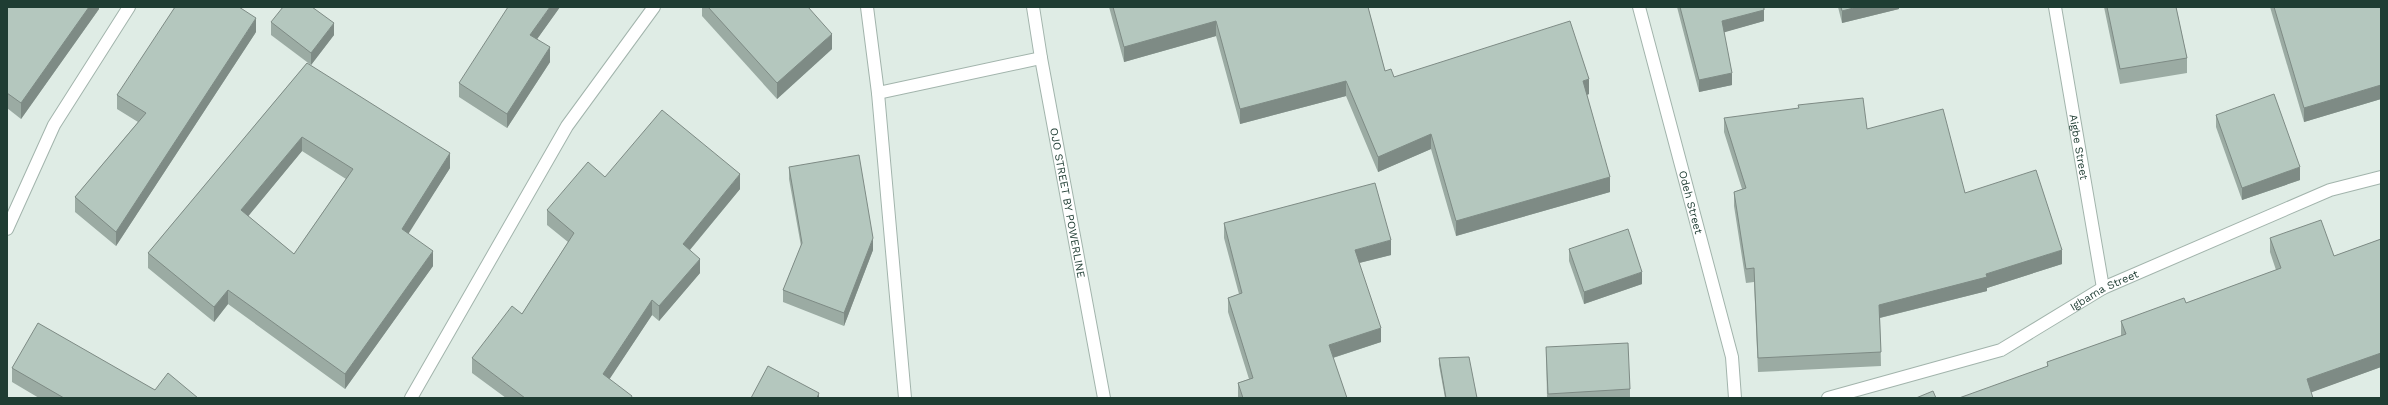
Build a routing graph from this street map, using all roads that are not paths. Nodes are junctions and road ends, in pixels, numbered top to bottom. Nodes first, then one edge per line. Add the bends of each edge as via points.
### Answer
1 (129, 7) edge
2 (654, 7) edge
3 (867, 7) edge
4 (1033, 7) edge
5 (1638, 7) edge
6 (2055, 7) edge
7 (1041, 58) junction
8 (878, 93) junction
9 (2381, 177) edge
10 (7, 229) edge
11 (2104, 288) junction
12 (411, 398) edge
13 (905, 398) edge
14 (1104, 398) edge
15 (1734, 398) edge
16 (1828, 398) edge

1 - 10 street via 54,125
2 - 12 street via 567,126
3 - 8 street
4 - 7 street, OJO STREET BY POWERLINE
5 - 15 street, Odeh Street via 1732,357
6 - 11 street, Aigbe Street
7 - 8 street
7 - 14 street, OJO STREET BY POWERLINE
8 - 13 street
9 - 11 street, Igbama Street via 2330,190
11 - 16 street, Igbama Street via 2001,350

